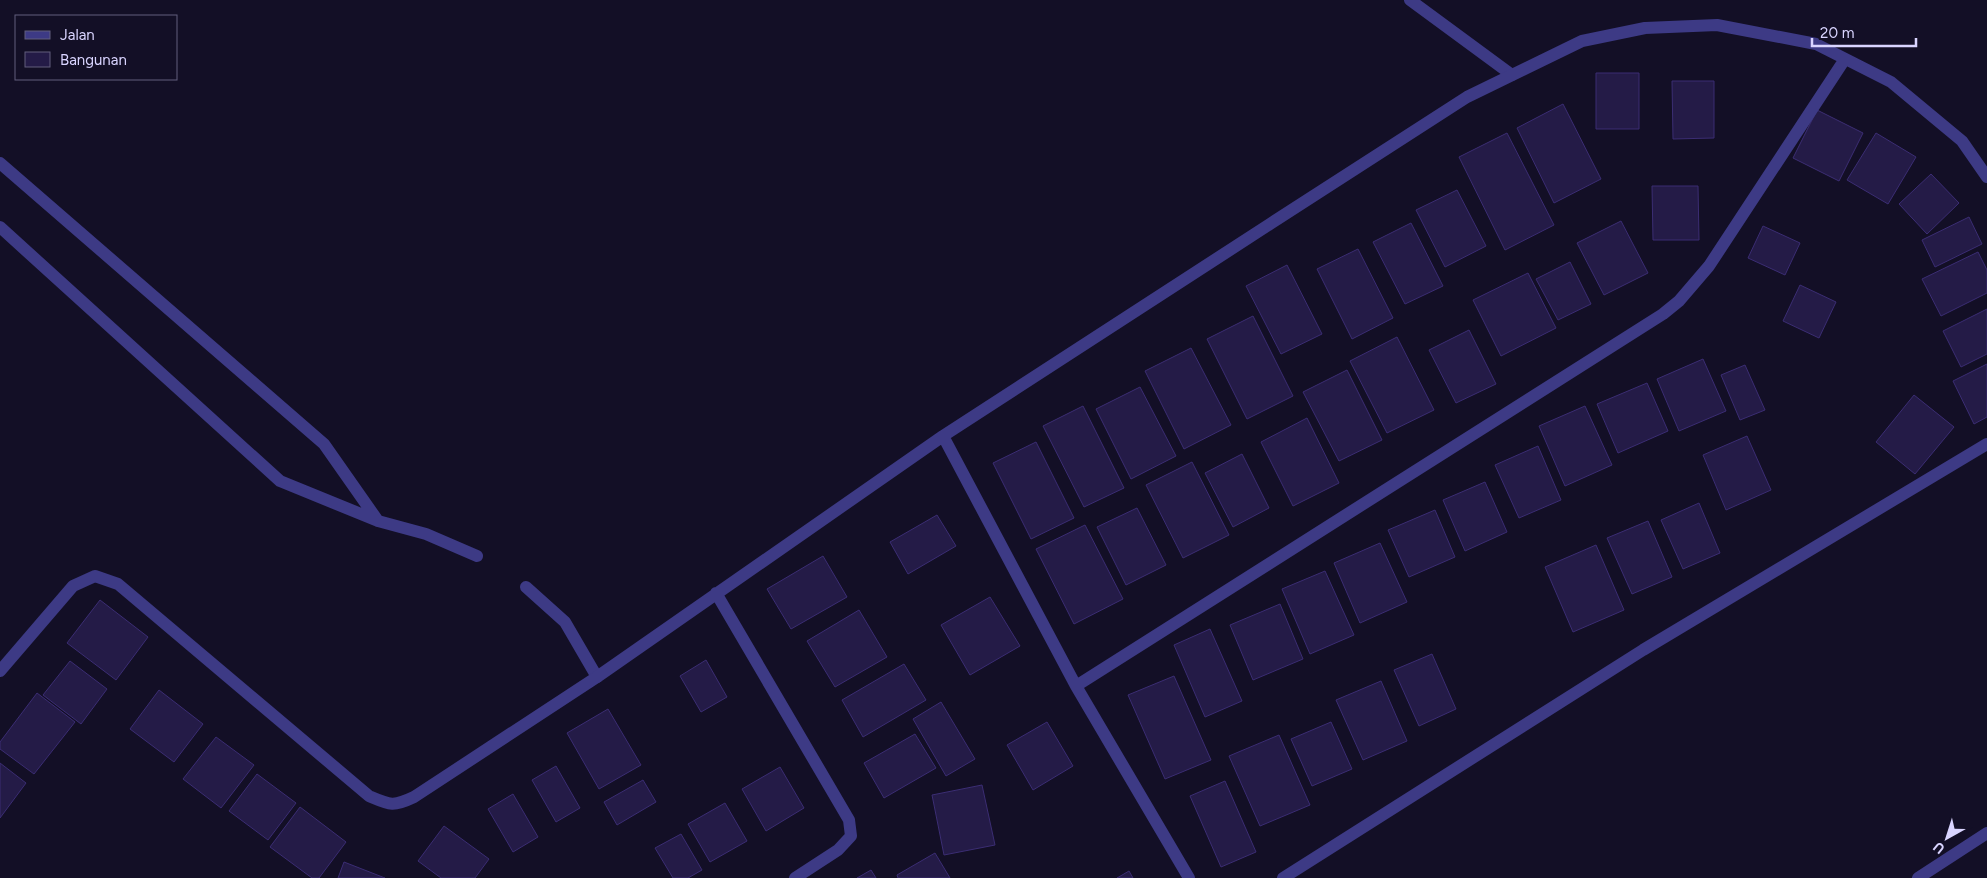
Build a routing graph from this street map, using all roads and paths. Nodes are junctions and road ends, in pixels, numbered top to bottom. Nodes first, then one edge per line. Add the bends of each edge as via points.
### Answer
1 (1410, 0) edge
2 (1846, 59) junction
3 (1512, 76) junction
4 (0, 163) edge
5 (1987, 177) edge
6 (0, 227) edge
7 (943, 436) junction
8 (1987, 444) edge
9 (378, 521) junction
10 (476, 556) dead end
11 (526, 587) dead end
12 (716, 593) junction
13 (0, 671) edge
14 (596, 677) junction
15 (1076, 686) junction
16 (1987, 833) edge
17 (795, 878) edge
18 (1189, 878) edge
19 (1283, 878) edge
20 (1918, 878) edge

1 - 3 street
2 - 3 street via 1816,44 1716,25 1645,28 1582,41
2 - 5 street via 1891,82 1962,141
2 - 15 street via 1708,266 1679,301
3 - 7 street via 1467,97
4 - 9 street via 324,444
6 - 9 street via 280,482
7 - 12 street
7 - 15 street
8 - 19 street via 1643,650
9 - 10 street via 426,534
11 - 14 street via 564,622
12 - 14 street
12 - 17 street via 849,820 851,836 838,850
13 - 14 street via 73,586 95,576 118,584 369,796 398,804 414,797
15 - 18 street
16 - 20 street

